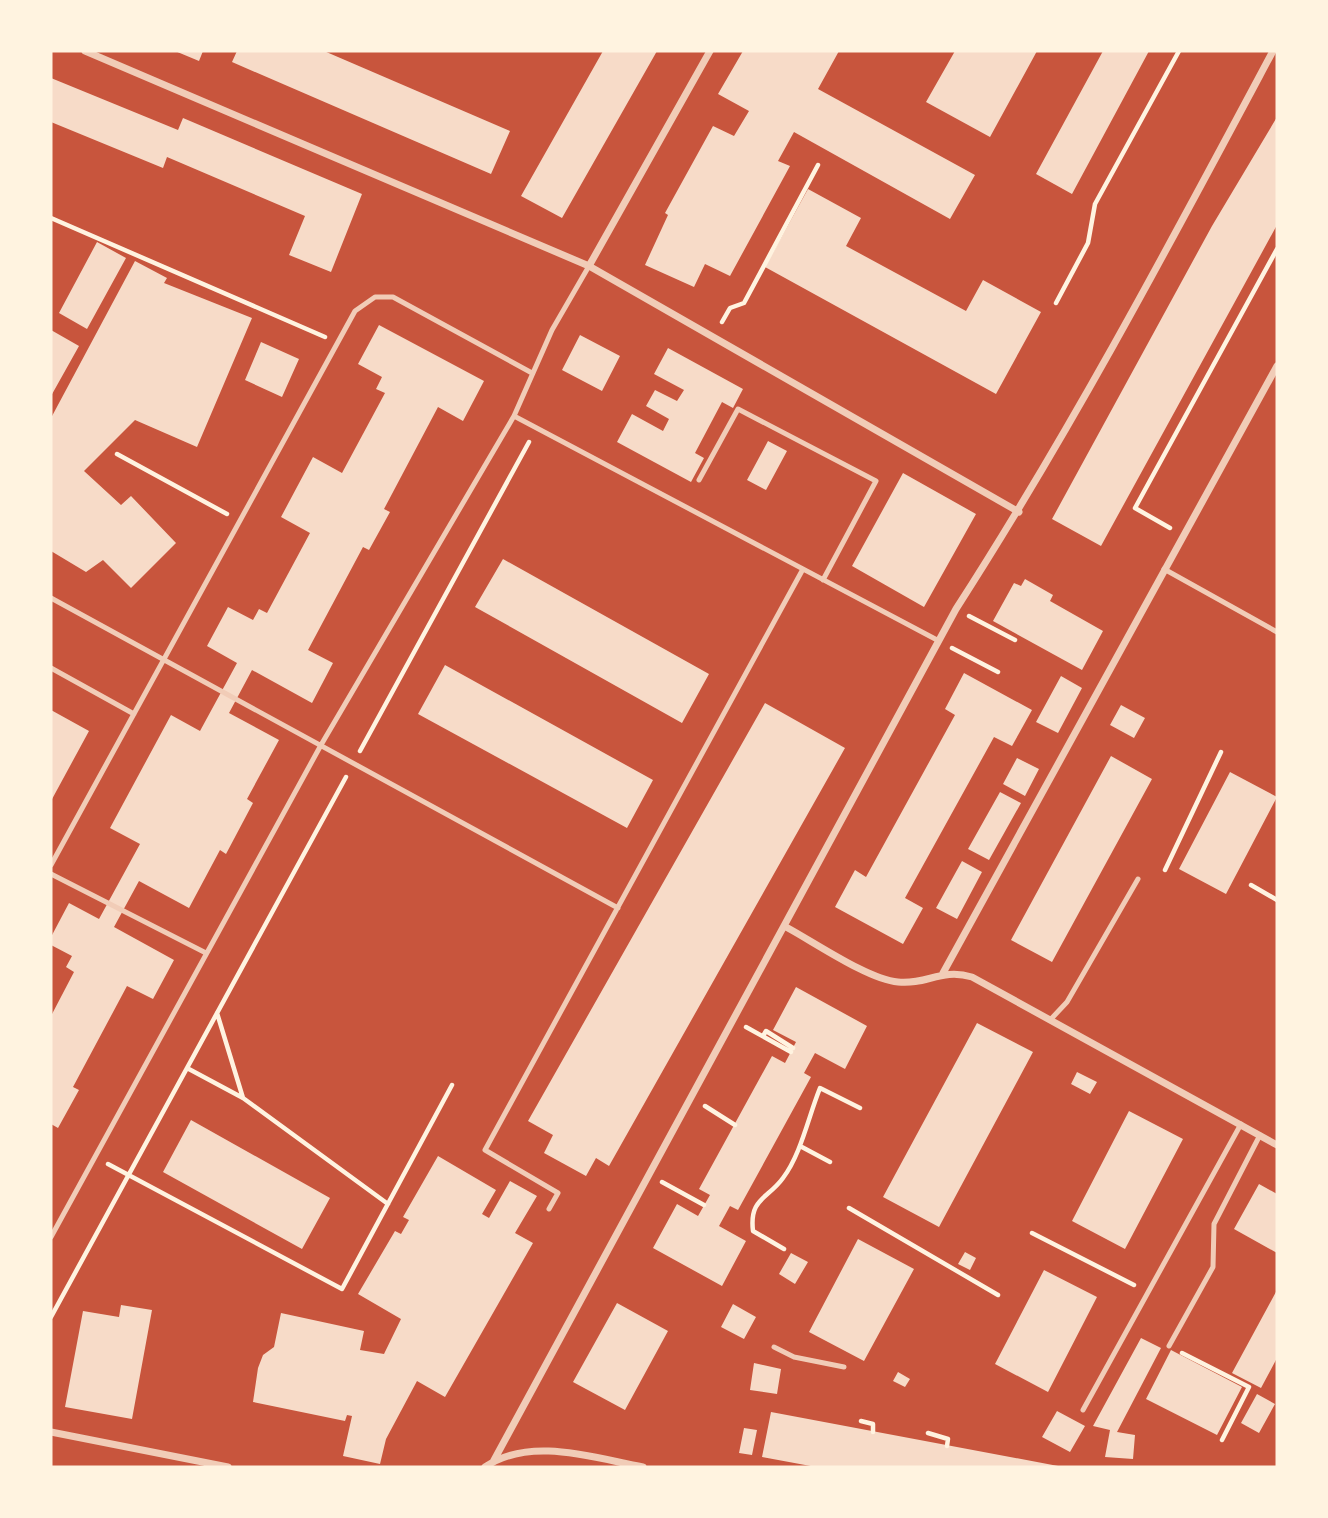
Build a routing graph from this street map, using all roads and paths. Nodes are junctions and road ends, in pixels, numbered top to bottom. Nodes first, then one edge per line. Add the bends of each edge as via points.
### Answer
1 (85, 51) edge
2 (710, 51) edge
3 (1179, 51) edge
4 (1273, 51) edge
5 (818, 165) dead end
6 (51, 218) edge
7 (1277, 249) edge
8 (589, 266) junction
9 (1056, 303) dead end
10 (713, 338) junction
11 (338, 343) junction
12 (1277, 366) edge
13 (532, 373) junction
14 (514, 416) junction
15 (537, 428) junction
16 (117, 454) dead end
17 (699, 480) dead end
18 (1019, 512) junction
19 (240, 522) junction
20 (1183, 535) junction
21 (803, 569) junction
22 (1164, 569) junction
23 (823, 580) junction
24 (51, 598) edge
25 (956, 610) junction
26 (1277, 632) edge
27 (1015, 640) dead end
28 (939, 641) junction
29 (164, 660) junction
30 (51, 668) edge
31 (998, 672) dead end
32 (134, 714) junction
33 (321, 745) junction
34 (1221, 752) dead end
35 (354, 763) junction
36 (51, 865) edge
37 (1165, 870) dead end
38 (51, 874) edge
39 (1138, 879) dead end
40 (1251, 886) dead end
41 (1277, 900) edge
42 (618, 908) junction
43 (786, 927) junction
44 (206, 953) junction
45 (943, 973) junction
46 (217, 1012) junction
47 (1052, 1018) junction
48 (734, 1021) junction
49 (792, 1050) dead end
50 (187, 1068) junction
51 (452, 1085) dead end
52 (243, 1098) junction
53 (860, 1108) dead end
54 (710, 1110) dead end
55 (1241, 1124) junction
56 (735, 1125) dead end
57 (1261, 1135) junction
58 (1277, 1145) edge
59 (800, 1146) junction
60 (94, 1157) junction
61 (830, 1163) dead end
62 (128, 1175) junction
63 (650, 1175) junction
64 (388, 1204) junction
65 (704, 1205) dead end
66 (849, 1208) dead end
67 (548, 1209) dead end
68 (1032, 1233) dead end
69 (51, 1237) edge
70 (783, 1249) dead end
71 (1130, 1283) dead end
72 (998, 1295) dead end
73 (51, 1317) edge
74 (1169, 1346) joint
75 (774, 1347) dead end
76 (844, 1367) dead end
77 (1083, 1410) dead end
78 (862, 1421) dead end
79 (51, 1432) edge
80 (873, 1432) dead end
81 (928, 1433) dead end
82 (1222, 1440) dead end
83 (947, 1446) dead end
84 (493, 1462) junction
85 (228, 1467) edge
86 (485, 1467) edge
87 (643, 1467) edge

1 - 8 street
2 - 8 street
3 - 9 path via 1095,204 1088,243
4 - 18 street via 1118,340
5 - 10 path via 744,303 730,308
6 - 11 path
7 - 20 path via 1135,508
8 - 10 street
8 - 13 lane
10 - 18 street
11 - 13 lane via 366,301 393,297
11 - 19 lane
12 - 20 street
13 - 14 lane
14 - 15 lane
14 - 33 lane
15 - 21 lane
15 - 35 path
16 - 19 path
17 - 23 lane via 738,409 876,481
18 - 25 street
19 - 29 lane
20 - 22 street
21 - 23 lane
21 - 42 lane
22 - 26 lane
22 - 45 street
23 - 28 lane
24 - 29 lane
25 - 27 path
25 - 28 street
28 - 31 path
28 - 43 street
29 - 32 lane
29 - 33 lane
30 - 32 lane
32 - 36 lane
33 - 35 lane
33 - 44 lane
34 - 37 path
35 - 42 lane
35 - 46 path
38 - 44 lane
39 - 47 lane via 1067,1002
40 - 41 path
42 - 67 lane via 485,1150 558,1193
43 - 45 street via 886,979 921,981
43 - 48 street
44 - 60 lane
45 - 47 street via 972,977
46 - 50 path
46 - 52 path
47 - 55 street
48 - 49 path via 763,1036 766,1031
48 - 63 street
50 - 52 path
50 - 62 path
51 - 64 path
52 - 64 path
53 - 59 path via 820,1088
54 - 56 path
55 - 57 street
55 - 77 lane
57 - 58 street
57 - 74 lane via 1214,1224 1213,1266
59 - 61 path
59 - 70 path via 781,1181 765,1193 751,1216 753,1231
60 - 62 path
60 - 69 lane
62 - 64 path via 342,1289
62 - 73 path
63 - 65 path
63 - 84 street
66 - 72 path
68 - 71 path
74 - 82 path via 1249,1387
75 - 76 lane via 794,1357
78 - 80 path via 873,1424
79 - 85 street
81 - 83 path via 948,1439
84 - 86 street
84 - 87 street via 527,1451

